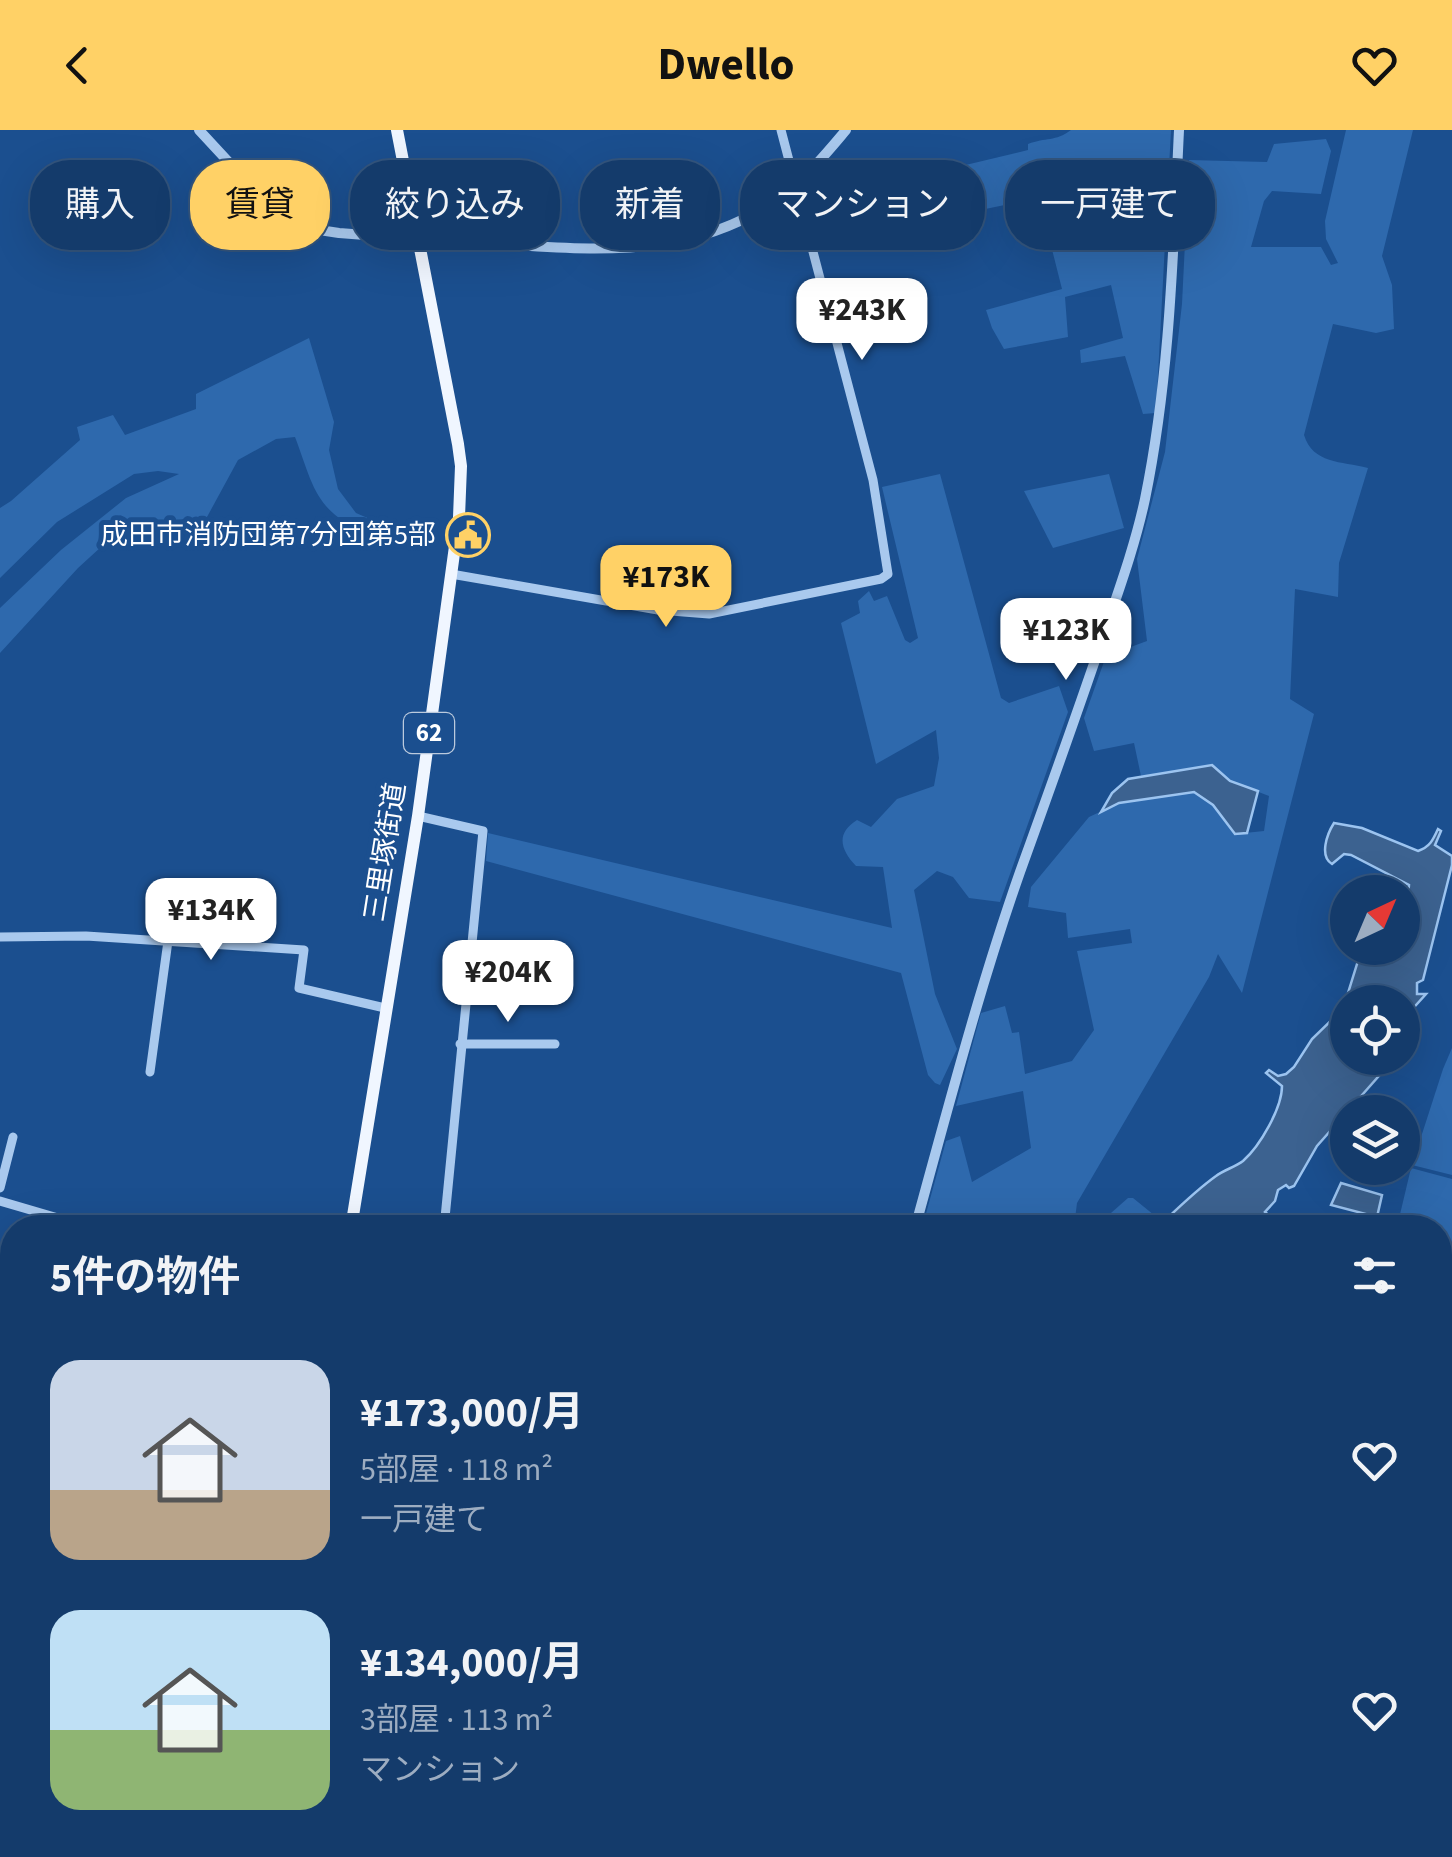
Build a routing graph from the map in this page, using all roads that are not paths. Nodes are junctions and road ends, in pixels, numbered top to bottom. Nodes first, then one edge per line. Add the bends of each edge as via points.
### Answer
1 (199, 130) edge
2 (397, 130) edge
3 (782, 130) edge
4 (846, 130) edge
5 (1179, 130) edge
6 (403, 160) edge
7 (789, 160) edge
8 (818, 160) edge
9 (740, 220) edge
10 (350, 234) edge
11 (560, 248) edge
12 (422, 250) edge
13 (812, 250) edge
14 (451, 574) junction
15 (418, 816) junction
16 (0, 937) edge
17 (168, 941) junction
18 (385, 1008) junction
19 (460, 1044) junction
20 (555, 1044) dead end
21 (150, 1072) dead end
22 (12, 1137) dead end
23 (0, 1188) edge
24 (0, 1200) edge
25 (47, 1215) edge
26 (353, 1215) edge
27 (445, 1215) edge
28 (919, 1215) edge
29 (0, 1748) edge
30 (0, 1758) edge

1 - 10 street via 274,210 296,224
2 - 6 main road, 三里塚街道 / 62
3 - 7 street
4 - 8 street
5 - 28 street via 1168,342 1141,516 993,948
9 - 11 street via 642,248
12 - 14 main road, 三里塚街道 / 62 via 461,466
13 - 14 street via 872,480 888,574 709,614
14 - 15 main road, 三里塚街道 / 62
15 - 18 main road, 三里塚街道 / 62
15 - 19 street via 482,831
16 - 17 street
17 - 18 street via 304,950 299,988
17 - 21 street
18 - 26 main road, 三里塚街道 / 62
19 - 20 street
19 - 27 street
22 - 23 street
24 - 25 street
29 - 30 street

